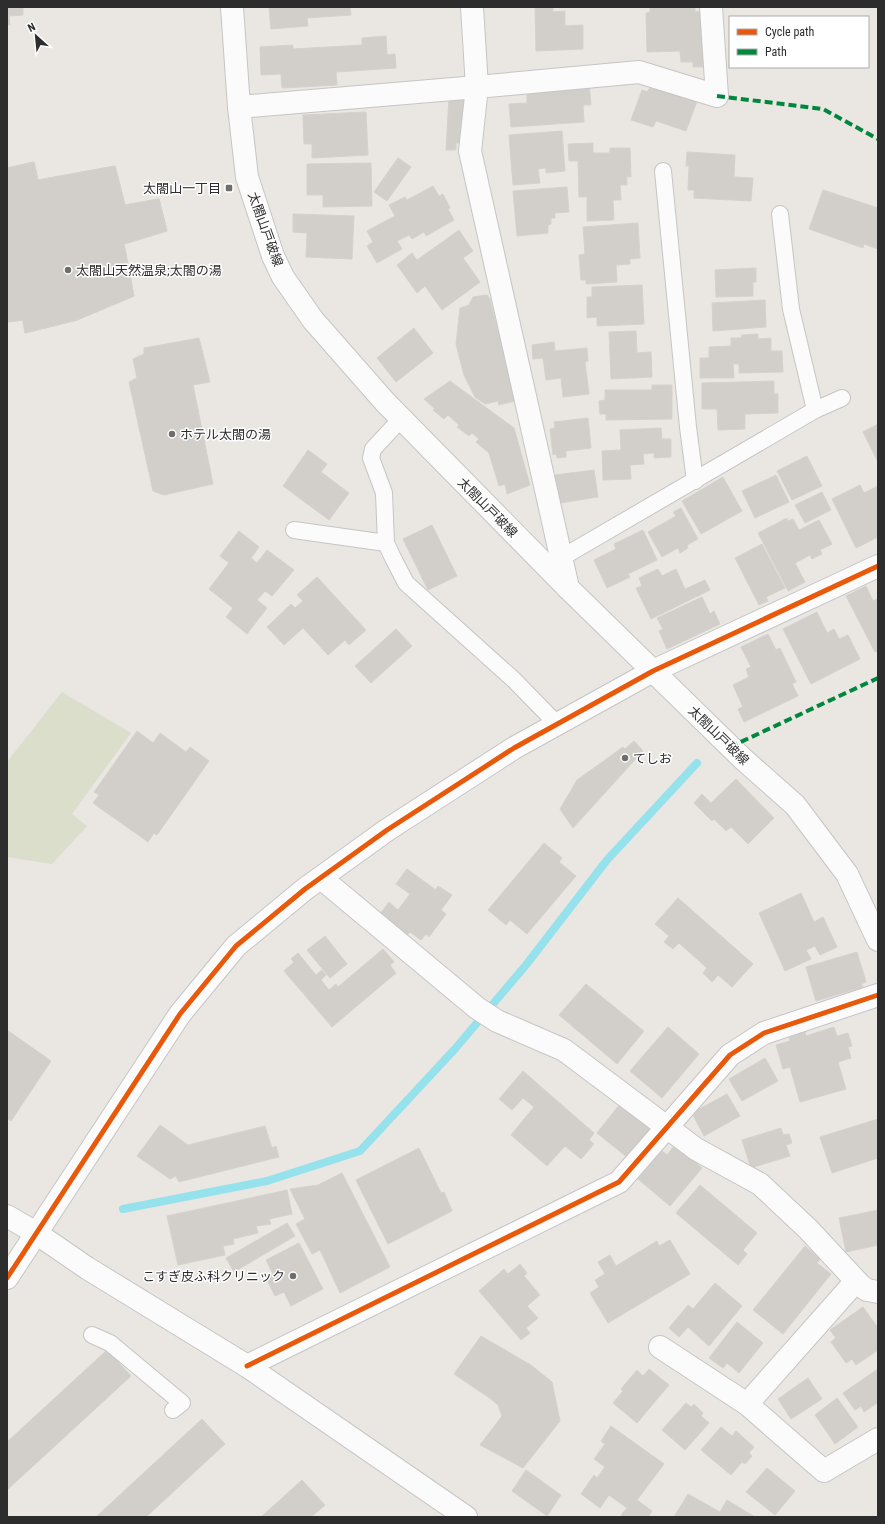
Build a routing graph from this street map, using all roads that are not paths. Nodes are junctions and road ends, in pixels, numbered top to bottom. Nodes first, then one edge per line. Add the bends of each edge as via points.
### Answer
1 (232, 7) edge
2 (472, 7) edge
3 (711, 7) edge
4 (477, 87) junction
5 (239, 107) junction
6 (664, 171) dead end
7 (780, 214) dead end
8 (842, 398) dead end
9 (815, 410) junction
10 (401, 419) junction
11 (695, 480) junction
12 (294, 530) dead end
13 (386, 543) junction
14 (561, 558) junction
15 (878, 566) edge
16 (568, 588) junction
17 (653, 671) junction
18 (557, 724) junction
19 (321, 878) junction
20 (876, 932) edge
21 (878, 995) edge
22 (667, 1126) junction
23 (7, 1216) edge
24 (36, 1233) junction
25 (7, 1278) edge
26 (856, 1281) junction
27 (878, 1292) edge
28 (92, 1335) dead end
29 (660, 1347) dead end
30 (247, 1366) junction
31 (747, 1404) junction
32 (173, 1410) dead end
33 (878, 1439) edge
34 (466, 1517) edge

1 - 5 street, 太閤山戸破線
2 - 4 street
3 - 4 street via 717,96 639,72
4 - 5 street
4 - 14 street via 470,151
5 - 10 street, 太閤山戸破線 via 247,177 273,256 313,320
6 - 11 lane
7 - 9 lane via 791,309
8 - 9 lane
9 - 11 lane
10 - 13 lane via 373,449 371,458 384,493
10 - 16 street, 太閤山戸破線
11 - 14 lane
12 - 13 lane
13 - 18 lane via 406,584 514,680
14 - 16 street
15 - 17 street
16 - 17 street, 太閤山戸破線
17 - 18 street
17 - 20 street, 太閤山戸破線 via 743,759 795,805 846,874
18 - 19 street via 514,748 387,830
19 - 22 street via 477,1008 497,1021 564,1050
19 - 24 street via 236,946 180,1014
21 - 22 street via 764,1033 730,1055
22 - 26 street via 696,1149 760,1184
22 - 30 street via 619,1182
23 - 24 street
24 - 25 street
24 - 30 street via 86,1268
26 - 27 street via 867,1290
26 - 31 street
28 - 32 lane via 110,1343 182,1403
29 - 31 street
30 - 34 street
31 - 33 street via 824,1471

